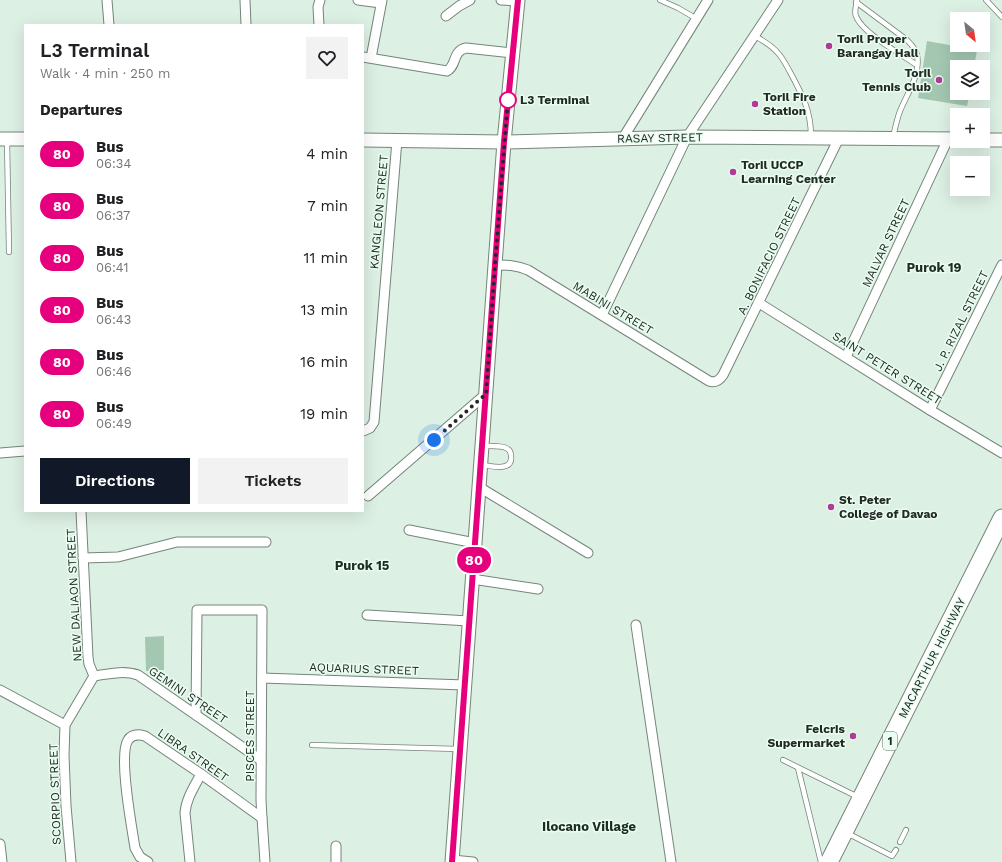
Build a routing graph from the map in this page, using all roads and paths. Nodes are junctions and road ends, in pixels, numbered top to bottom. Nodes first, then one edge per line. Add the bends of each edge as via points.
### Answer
1 (107, 0) edge
2 (245, 0) edge
3 (320, 0) edge
4 (358, 0) edge
5 (470, 0) edge
6 (501, 0) edge
7 (660, 0) edge
8 (708, 0) edge
9 (778, 0) edge
10 (986, 0) edge
11 (382, 1) edge
12 (518, 1) edge
13 (857, 1) edge
14 (446, 16) dead end
15 (1002, 17) edge
16 (697, 19) junction
17 (109, 24) edge
18 (246, 24) edge
19 (319, 24) edge
20 (754, 36) junction
21 (513, 53) junction
22 (367, 57) edge
23 (917, 64) junction
24 (688, 137) junction
25 (622, 138) junction
26 (811, 138) junction
27 (840, 138) junction
28 (4, 139) edge
29 (24, 139) edge
30 (893, 139) junction
31 (950, 139) edge
32 (364, 140) edge
33 (397, 140) junction
34 (990, 140) edge
35 (1002, 140) edge
36 (504, 142) junction
37 (950, 143) edge
38 (9, 252) dead end
39 (495, 265) junction
40 (1002, 265) edge
41 (759, 302) junction
42 (602, 315) junction
43 (846, 357) junction
44 (716, 381) joint
45 (486, 394) junction
46 (930, 410) junction
47 (367, 430) edge
48 (482, 446) junction
49 (24, 451) edge
50 (0, 453) edge
51 (1002, 453) edge
52 (481, 464) junction
53 (479, 487) junction
54 (368, 496) dead end
55 (82, 512) edge
56 (1002, 518) edge
57 (409, 530) dead end
58 (266, 542) dead end
59 (475, 543) junction
60 (588, 553) dead end
61 (83, 558) junction
62 (472, 579) junction
63 (538, 589) dead end
64 (367, 616) dead end
65 (469, 621) junction
66 (636, 625) dead end
67 (94, 676) junction
68 (262, 678) junction
69 (465, 685) junction
70 (0, 690) edge
71 (196, 715) junction
72 (65, 724) junction
73 (312, 745) dead end
74 (460, 749) junction
75 (262, 760) junction
76 (783, 760) dead end
77 (798, 768) junction
78 (200, 774) junction
79 (861, 798) junction
80 (262, 818) junction
81 (906, 830) dead end
82 (844, 832) junction
83 (900, 842) dead end
84 (0, 844) edge
85 (336, 846) dead end
86 (896, 850) dead end
87 (144, 860) edge
88 (452, 861) edge
89 (2, 862) edge
90 (71, 862) edge
91 (190, 862) edge
92 (265, 862) edge
93 (336, 862) edge
94 (473, 862) edge
95 (672, 862) edge
96 (821, 862) edge
97 (829, 862) edge

1 - 17 street
2 - 18 street
3 - 19 street
4 - 11 street
5 - 14 street
6 - 12 street
7 - 16 lane
8 - 16 street
9 - 20 street
10 - 15 lane
11 - 22 street
12 - 21 street
13 - 23 lane via 907,40 915,50
13 - 23 lane via 856,16 867,30 878,40
16 - 25 street
20 - 24 street
20 - 26 lane via 771,46 782,57 802,92 809,115
21 - 22 street via 462,49 447,71
21 - 36 street
23 - 30 lane via 914,79 895,126
24 - 25 street, RASAY STREET
24 - 26 street, RASAY STREET
24 - 42 street
25 - 36 street, RASAY STREET
26 - 27 street, RASAY STREET
27 - 30 street, RASAY STREET
27 - 41 street, A. BONIFACIO STREET
28 - 29 street
28 - 38 lane
30 - 31 street, RASAY STREET
32 - 33 street, RASAY STREET
33 - 36 street, RASAY STREET
33 - 47 street, KANGLEON STREET via 375,419 373,426
34 - 35 street
36 - 39 street
37 - 43 street, MALVAR STREET
39 - 42 street, MABINI STREET via 520,266
39 - 45 street
40 - 46 street, J. P. RIZAL STREET
41 - 43 street, SAINT PETER STREET
41 - 44 street, A. BONIFACIO STREET via 723,375
42 - 44 street, MABINI STREET via 709,380
43 - 46 street, SAINT PETER STREET
45 - 48 street
45 - 54 street
46 - 51 street, SAINT PETER STREET
48 - 52 street
48 - 52 lane via 508,448 512,457 504,467
49 - 50 street
52 - 53 street
53 - 59 street
53 - 60 street
55 - 61 street, NEW DALIAON STREET
56 - 79 highway, MACARTHUR HIGHWAY / 1
57 - 59 street
58 - 61 street via 177,542 118,557
59 - 62 street
61 - 67 street, NEW DALIAON STREET via 88,657
62 - 63 street
62 - 65 street
64 - 65 street
65 - 69 street
66 - 95 street
67 - 71 street, GEMINI STREET via 119,672 138,675
67 - 72 street
68 - 69 street, AQUARIUS STREET
68 - 71 street, PISCES STREET via 262,610 197,610
68 - 75 street, PISCES STREET
69 - 74 street
70 - 72 street
71 - 75 street, GEMINI STREET
72 - 90 street, SCORPIO STREET via 66,806
73 - 74 lane
74 - 88 street
75 - 80 street, PISCES STREET
76 - 77 lane
77 - 79 lane
77 - 96 lane
78 - 80 street, LIBRA STREET
78 - 87 street, LIBRA STREET via 145,736 139,734 128,739 125,772 135,848
78 - 91 street via 186,806
79 - 82 highway, MACARTHUR HIGHWAY / 1
80 - 92 street, PISCES STREET
81 - 83 lane
82 - 86 lane via 892,856
82 - 97 highway, MACARTHUR HIGHWAY / 1
84 - 89 street
85 - 93 street
88 - 94 street

